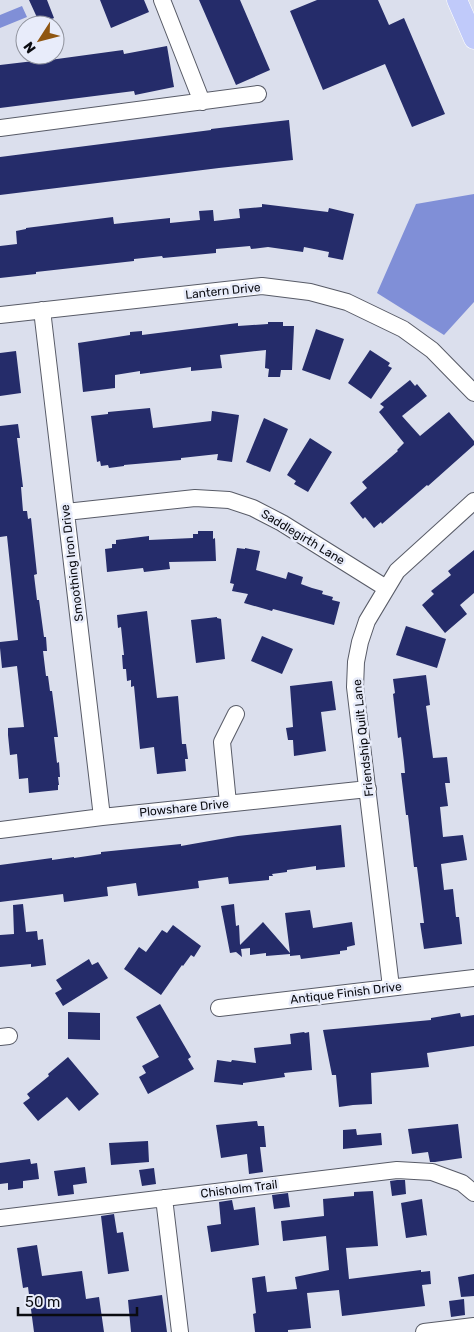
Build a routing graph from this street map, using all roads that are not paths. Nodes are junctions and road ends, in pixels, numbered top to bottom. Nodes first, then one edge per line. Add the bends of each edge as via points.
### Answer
1 (162, 0) edge
2 (457, 0) edge
3 (474, 39) edge
4 (258, 94) dead end
5 (202, 102) junction
6 (0, 128) edge
7 (42, 310) junction
8 (0, 315) edge
9 (474, 393) edge
10 (474, 500) edge
11 (66, 512) junction
12 (386, 588) junction
13 (236, 714) dead end
14 (368, 789) junction
15 (228, 804) junction
16 (102, 817) junction
17 (0, 830) edge
18 (474, 978) edge
19 (391, 988) junction
20 (219, 1008) dead end
21 (474, 1193) edge
22 (164, 1198) junction
23 (0, 1218) edge
24 (474, 1326) edge
25 (180, 1332) edge
26 (424, 1332) edge

1 - 5 street
2 - 3 main road
4 - 5 street
5 - 6 street
7 - 8 street, Lantern Drive
7 - 9 street, Lantern Drive via 262,286 310,292 347,302 403,328 432,350
7 - 11 street, Smoothing Iron Drive
10 - 12 street, Friendship Quilt Lane via 397,571
11 - 12 street, Saddlegirth Lane via 194,498 229,500 282,523
11 - 16 street, Smoothing Iron Drive
12 - 14 street, Friendship Quilt Lane via 367,621 356,662 355,687
13 - 15 street via 222,742
14 - 15 street, Plowshare Drive
14 - 19 street, Friendship Quilt Lane
15 - 16 street, Plowshare Drive
16 - 17 street, Plowshare Drive
18 - 19 street, Antique Finish Drive
19 - 20 street, Antique Finish Drive
21 - 22 street, Chisholm Trail via 462,1183 432,1172 396,1170
22 - 23 street, Chisholm Trail
22 - 25 street
24 - 26 street

